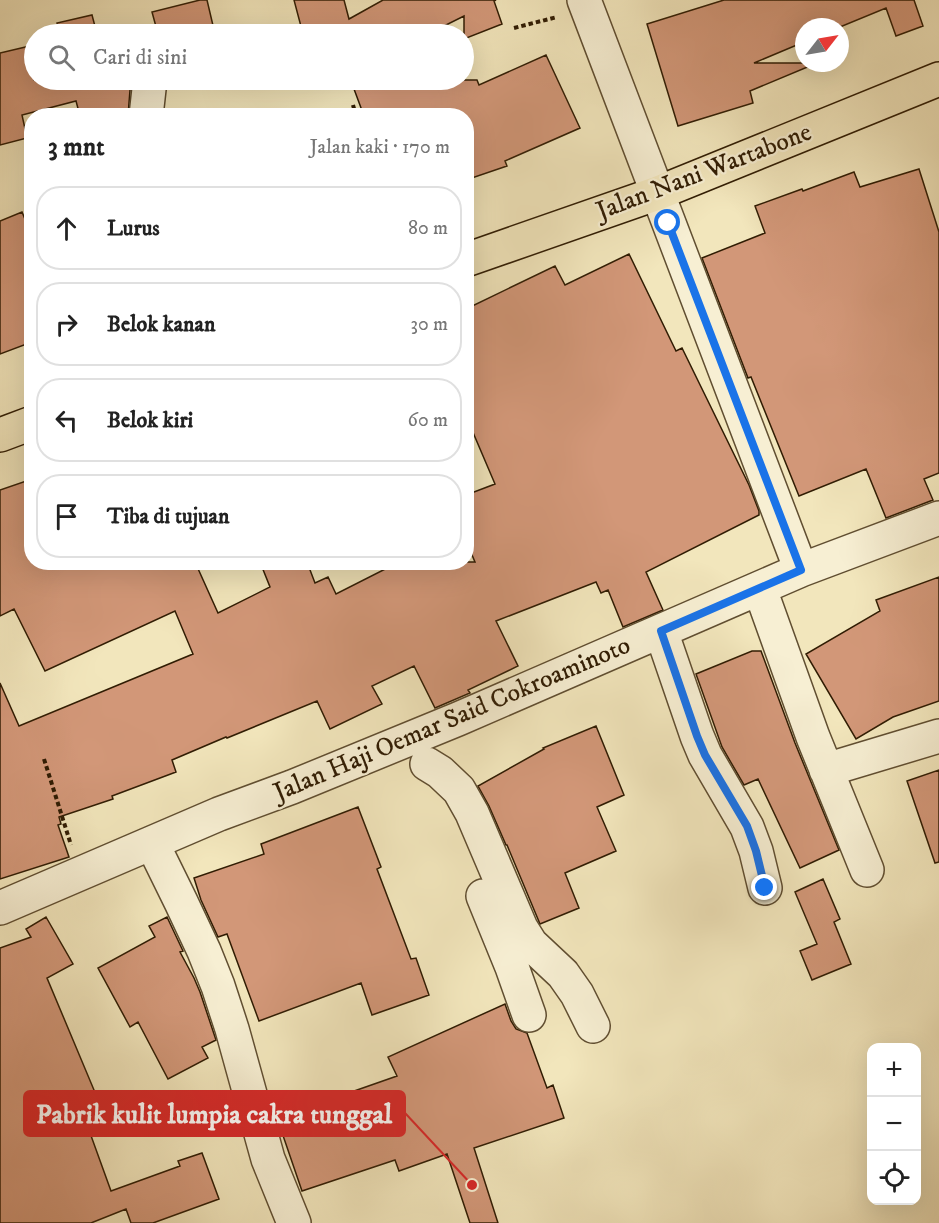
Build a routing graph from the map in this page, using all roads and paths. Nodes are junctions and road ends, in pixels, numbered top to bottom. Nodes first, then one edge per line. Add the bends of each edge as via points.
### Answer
1 (586, 4) edge
2 (514, 28) dead end
3 (939, 79) edge
4 (149, 90) edge
5 (352, 105) dead end
6 (147, 108) edge
7 (353, 108) edge
8 (658, 193) junction
9 (474, 257) edge
10 (24, 426) edge
11 (0, 435) edge
12 (939, 518) edge
13 (801, 570) junction
14 (760, 589) junction
15 (661, 631) junction
16 (939, 736) edge
17 (420, 751) junction
18 (44, 759) dead end
19 (826, 770) junction
20 (152, 843) junction
21 (867, 870) dead end
22 (80, 874) junction
23 (765, 888) dead end
24 (0, 908) edge
25 (529, 1015) dead end
26 (593, 1026) dead end
27 (294, 1223) edge

1 - 2 path
1 - 8 street
3 - 8 main road, Jalan Nani Wartabone
4 - 6 street
5 - 7 path
8 - 9 main road, Jalan Nani Wartabone
8 - 13 street
10 - 11 main road
12 - 13 street, Jalan Haji Oemar Said Cokroaminoto
13 - 14 street, Jalan Haji Oemar Said Cokroaminoto
14 - 15 street, Jalan Haji Oemar Said Cokroaminoto
14 - 19 street
15 - 17 street, Jalan Haji Oemar Said Cokroaminoto
15 - 23 street via 705,755 747,826
16 - 19 street
17 - 20 street, Jalan Haji Oemar Said Cokroaminoto via 292,787
17 - 25 street via 443,797
17 - 26 street via 459,790 521,928 531,944 563,974
18 - 22 path
19 - 21 street
20 - 22 street, Jalan Haji Oemar Said Cokroaminoto
20 - 27 street via 218,986 268,1159
22 - 24 street, Jalan Haji Oemar Said Cokroaminoto

